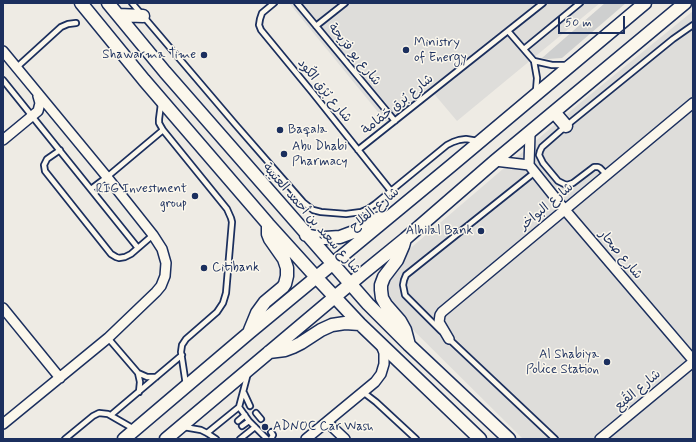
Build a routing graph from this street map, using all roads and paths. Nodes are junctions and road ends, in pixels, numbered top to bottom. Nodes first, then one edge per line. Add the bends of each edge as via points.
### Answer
1 (80, 3) edge
2 (132, 3) edge
3 (274, 3) edge
4 (297, 3) edge
5 (345, 3) edge
6 (543, 3) edge
7 (580, 3) edge
8 (645, 3) edge
9 (685, 3) edge
10 (111, 7) edge
11 (143, 16) junction
12 (76, 23) dead end
13 (693, 25) edge
14 (316, 26) junction
15 (508, 31) junction
16 (524, 49) junction
17 (3, 51) edge
18 (534, 61) junction
19 (570, 66) junction
20 (16, 68) junction
21 (3, 80) edge
22 (35, 91) junction
23 (535, 96) junction
24 (162, 100) junction
25 (693, 103) edge
26 (554, 112) junction
27 (33, 116) junction
28 (395, 121) junction
29 (566, 126) junction
30 (163, 130) junction
31 (530, 132) junction
32 (3, 140) edge
33 (480, 141) junction
34 (60, 150) junction
35 (358, 150) junction
36 (495, 161) junction
37 (532, 168) junction
38 (607, 175) junction
39 (107, 177) junction
40 (91, 189) junction
41 (391, 191) junction
42 (565, 210) junction
43 (390, 216) junction
44 (268, 224) junction
45 (306, 234) junction
46 (153, 235) junction
47 (405, 239) junction
48 (138, 248) junction
49 (332, 264) junction
50 (316, 277) junction
51 (350, 284) junction
52 (334, 297) junction
53 (3, 308) edge
54 (360, 324) junction
55 (250, 332) junction
56 (108, 338) junction
57 (449, 339) junction
58 (380, 343) junction
59 (409, 345) junction
60 (269, 352) junction
61 (182, 355) junction
62 (693, 361) edge
63 (249, 369) junction
64 (138, 373) junction
65 (157, 377) junction
66 (60, 378) junction
67 (186, 387) junction
68 (139, 392) junction
69 (243, 392) junction
70 (363, 392) junction
71 (250, 406) dead end
72 (239, 407) junction
73 (256, 413) dead end
74 (111, 415) junction
75 (245, 415) junction
76 (261, 419) dead end
77 (238, 421) dead end
78 (250, 421) junction
79 (327, 422) junction
80 (3, 424) edge
81 (242, 426) dead end
82 (180, 427) junction
83 (255, 427) junction
84 (135, 430) junction
85 (271, 432) dead end
86 (208, 433) junction
87 (220, 435) dead end
88 (65, 439) edge
89 (124, 439) edge
90 (166, 439) edge
91 (216, 439) edge
92 (240, 439) edge
93 (267, 439) edge
94 (271, 439) edge
95 (306, 439) edge
96 (345, 439) edge
97 (416, 439) edge
98 (480, 439) edge
99 (509, 439) edge
100 (555, 439) edge
101 (600, 439) edge

1 - 24 main road
2 - 11 lane
3 - 35 lane, شارع بُرْق الكُود via 262,14 260,30
4 - 14 lane, شارع يو فرَيحة
5 - 14 lane
6 - 15 lane, شارع بُرق حَمَامة
7 - 16 lane
8 - 19 main road, شارع الفلاح
9 - 26 main road
10 - 11 main road
10 - 45 main road, شارع سعيد بن أحمد العتيبة
11 - 41 lane via 234,124 298,197 313,210 354,214 368,209
12 - 20 lane via 61,27
13 - 29 lane
14 - 28 lane, شارع يو فرَيحة
15 - 16 lane
15 - 28 lane, شارع بُرق حَمَامة
16 - 18 lane
17 - 20 street
18 - 19 lane
18 - 23 lane via 537,78
19 - 23 main road, شارع الفلاح
20 - 22 street
21 - 27 lane
22 - 27 street via 40,108
22 - 39 street
23 - 33 main road, شارع الفلاح
24 - 30 lane via 159,123
24 - 44 main road
25 - 38 street, شارع البواخر
26 - 29 main road
26 - 31 main road
27 - 32 street
27 - 34 lane
28 - 35 lane, شارع بُرق حَمَامة
29 - 38 lane via 542,147 539,155 556,179 564,184 570,184 596,167
30 - 39 lane
30 - 61 lane via 227,209 231,218 225,298 221,308 184,342
31 - 36 main road
31 - 37 street
33 - 41 lane via 466,139 447,145
33 - 43 main road, شارع الفلاح
34 - 40 lane
34 - 48 lane via 44,165 46,174 113,256 125,257
35 - 41 lane, شارع بُرْق الكُود
36 - 37 street
36 - 47 main road
37 - 42 street, شارع صحار
37 - 57 lane via 406,275 403,289 405,295
38 - 42 street, شارع البواخر
39 - 40 lane
39 - 46 street
40 - 48 lane
42 - 57 street, شارع البواخر via 442,312 439,322
42 - 62 street, شارع صحار
43 - 45 main road via 374,220 340,237 325,238
43 - 49 main road, شارع الفلاح
44 - 50 main road
44 - 55 main road via 268,234 284,259 287,276 283,287 265,302 257,313
45 - 49 main road, شارع سعيد بن أحمد العتيبة
46 - 48 lane
46 - 56 street via 166,263 161,286
47 - 51 main road
47 - 59 main road via 397,260 384,277 381,290 386,305 405,330
49 - 50 main road, شارع الفلاح
49 - 51 main road, شارع سعيد بن أحمد العتيبة
50 - 52 main road
50 - 55 main road, شارع الفلاح
51 - 52 main road
51 - 59 main road, شارع سعيد بن أحمد العتيبة
52 - 54 main road
52 - 60 main road
53 - 66 street
54 - 58 main road
54 - 60 main road via 332,325 293,347
55 - 67 main road, شارع الفلاح
56 - 64 lane
56 - 66 street
57 - 100 lane
58 - 70 street via 384,353 381,374
58 - 98 main road
59 - 99 main road, شارع سعيد بن أحمد العتيبة
60 - 63 main road
61 - 65 lane
61 - 67 lane
62 - 101 street, شارع القُبع
63 - 69 lane
63 - 82 main road
64 - 65 lane via 147,377
64 - 68 lane
65 - 68 lane
66 - 80 street
67 - 84 main road, شارع الفلاح
68 - 74 lane
69 - 71 lane
69 - 72 lane
70 - 79 street
70 - 97 lane
72 - 75 lane
72 - 86 lane
73 - 76 lane
74 - 84 lane
74 - 88 lane via 96,414
75 - 77 lane
75 - 78 lane
78 - 81 lane
78 - 83 lane
79 - 95 street
79 - 96 street
82 - 86 lane
82 - 90 main road
83 - 92 lane
83 - 93 lane
84 - 89 main road, شارع الفلاح
85 - 94 lane
86 - 91 lane
87 - 91 lane

